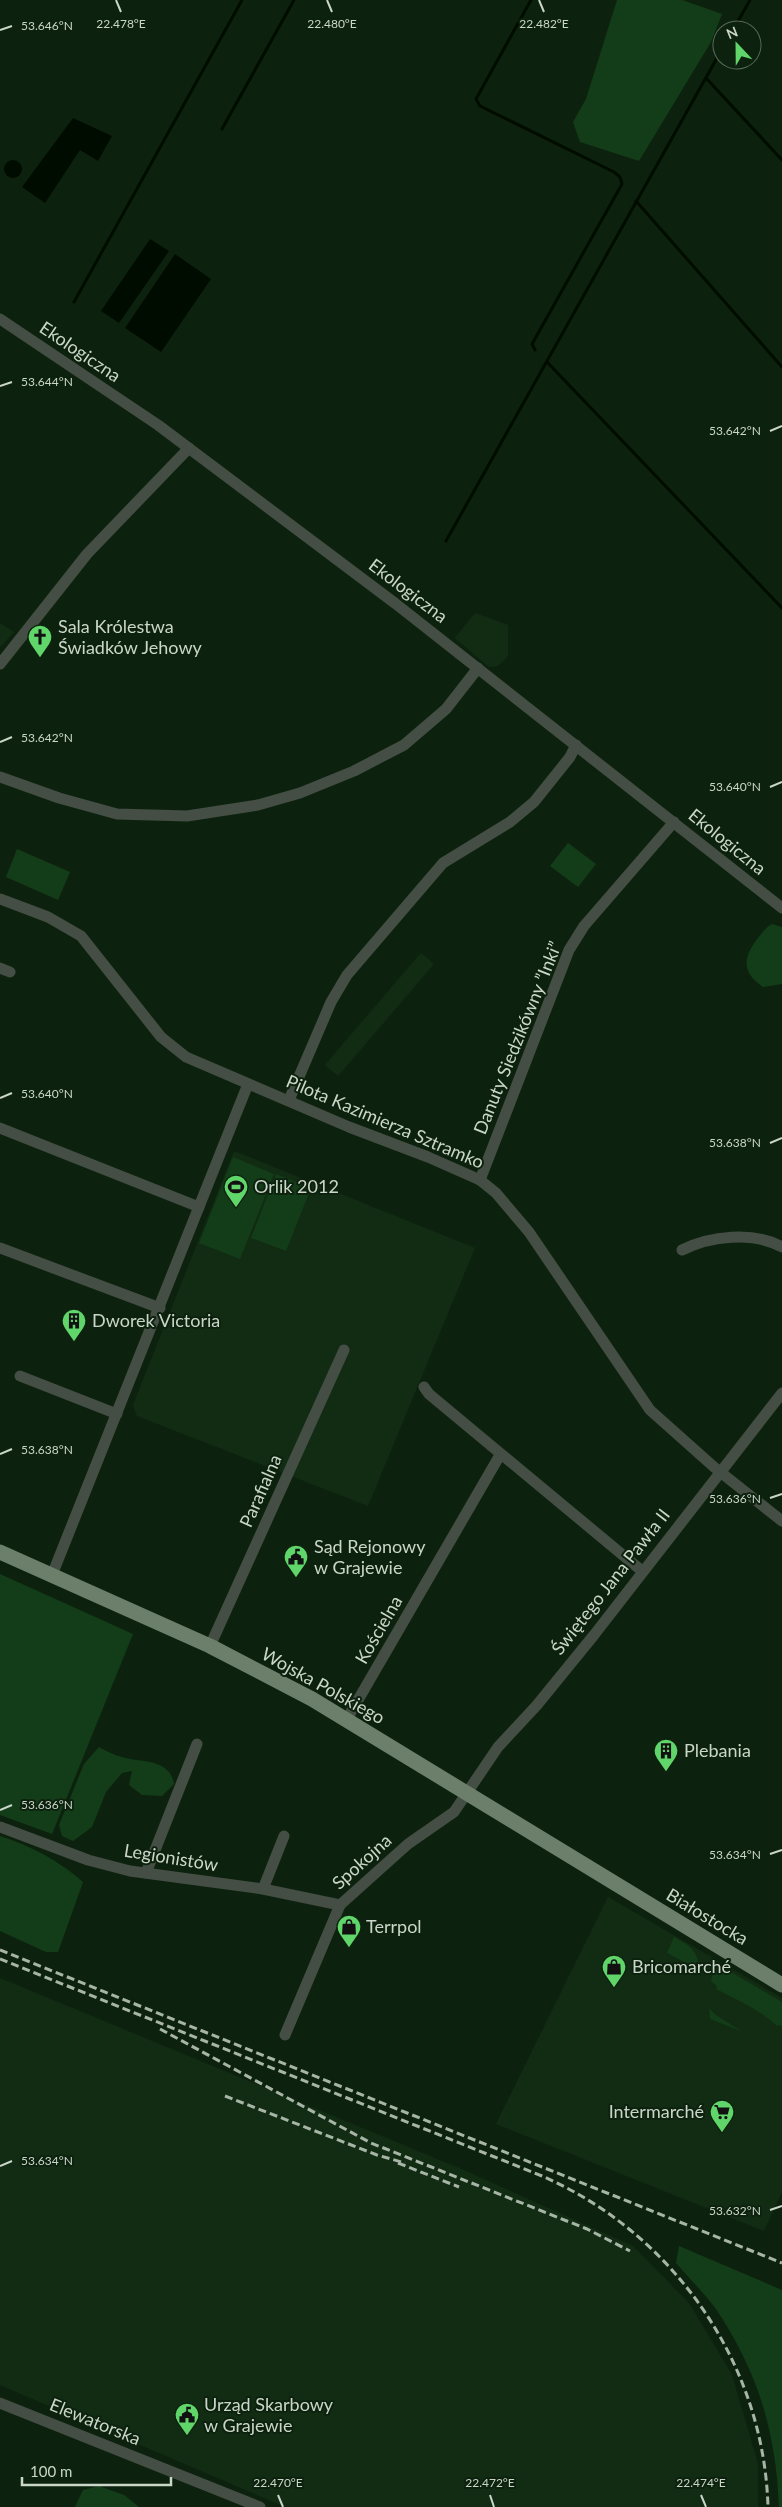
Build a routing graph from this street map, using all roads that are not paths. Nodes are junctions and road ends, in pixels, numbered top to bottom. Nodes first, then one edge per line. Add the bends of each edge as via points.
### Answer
1 (0, 319) edge
2 (188, 448) junction
3 (0, 664) edge
4 (478, 668) junction
5 (576, 745) junction
6 (0, 777) edge
7 (674, 822) junction
8 (0, 899) edge
9 (782, 908) edge
10 (248, 1084) junction
11 (289, 1100) junction
12 (0, 1128) edge
13 (480, 1180) junction
14 (199, 1207) junction
15 (0, 1248) edge
16 (782, 1248) edge
17 (682, 1250) dead end
18 (160, 1308) junction
19 (344, 1350) dead end
20 (20, 1376) dead end
21 (424, 1387) dead end
22 (782, 1393) edge
23 (117, 1414) junction
24 (500, 1455) junction
25 (719, 1471) junction
26 (782, 1521) edge
27 (0, 1552) edge
28 (642, 1571) junction
29 (52, 1575) junction
30 (210, 1646) junction
31 (347, 1720) junction
32 (197, 1744) dead end
33 (468, 1793) junction
34 (0, 1827) edge
35 (284, 1836) dead end
36 (146, 1873) junction
37 (613, 1882) joint
38 (263, 1890) junction
39 (340, 1905) junction
40 (782, 1984) edge
41 (285, 2035) dead end
42 (0, 2403) edge
43 (260, 2507) edge

1 - 2 street, Ekologiczna
2 - 3 street via 87,554
2 - 4 street, Ekologiczna
4 - 5 street, Ekologiczna
4 - 6 street via 446,709 404,745 354,771 258,805 187,816 117,814
5 - 7 street, Ekologiczna
5 - 11 street via 534,802 510,822 443,863 347,975 331,1002
7 - 9 street, Ekologiczna
7 - 13 street, Danuty Siedzikówny ”Inki” via 584,926 569,950
8 - 10 street, Pilota Kazimierza Sztramko via 71,928 81,936 168,1045 198,1063
10 - 11 street, Pilota Kazimierza Sztramko
10 - 14 street
11 - 13 street, Pilota Kazimierza Sztramko
12 - 14 street
13 - 25 street, Pilota Kazimierza Sztramko via 496,1193 529,1232 650,1410
14 - 18 street
15 - 18 street
16 - 17 street via 772,1243 728,1238 707,1240
18 - 23 street
19 - 30 street, Parafialna
20 - 23 street
21 - 24 street
22 - 25 street, Świętego Jana Pawła II
23 - 29 street
24 - 28 street
24 - 31 street, Kościelna
25 - 26 street, Pilota Kazimierza Sztramko
25 - 28 street, Świętego Jana Pawła II
27 - 29 main road, Wojska Polskiego
28 - 33 street, Świętego Jana Pawła II via 538,1705 498,1747
29 - 30 main road, Wojska Polskiego
30 - 31 main road, Wojska Polskiego
31 - 33 main road, Wojska Polskiego
32 - 36 street
33 - 37 main road, Wojska Polskiego
33 - 39 street, Spokojna via 446,1820 408,1844
34 - 36 street, Legionistów via 88,1860
35 - 38 street
36 - 38 street, Legionistów
37 - 40 main road, Białostocka
38 - 39 street, Legionistów
39 - 41 street, Spokojna
42 - 43 street, Elewatorska

